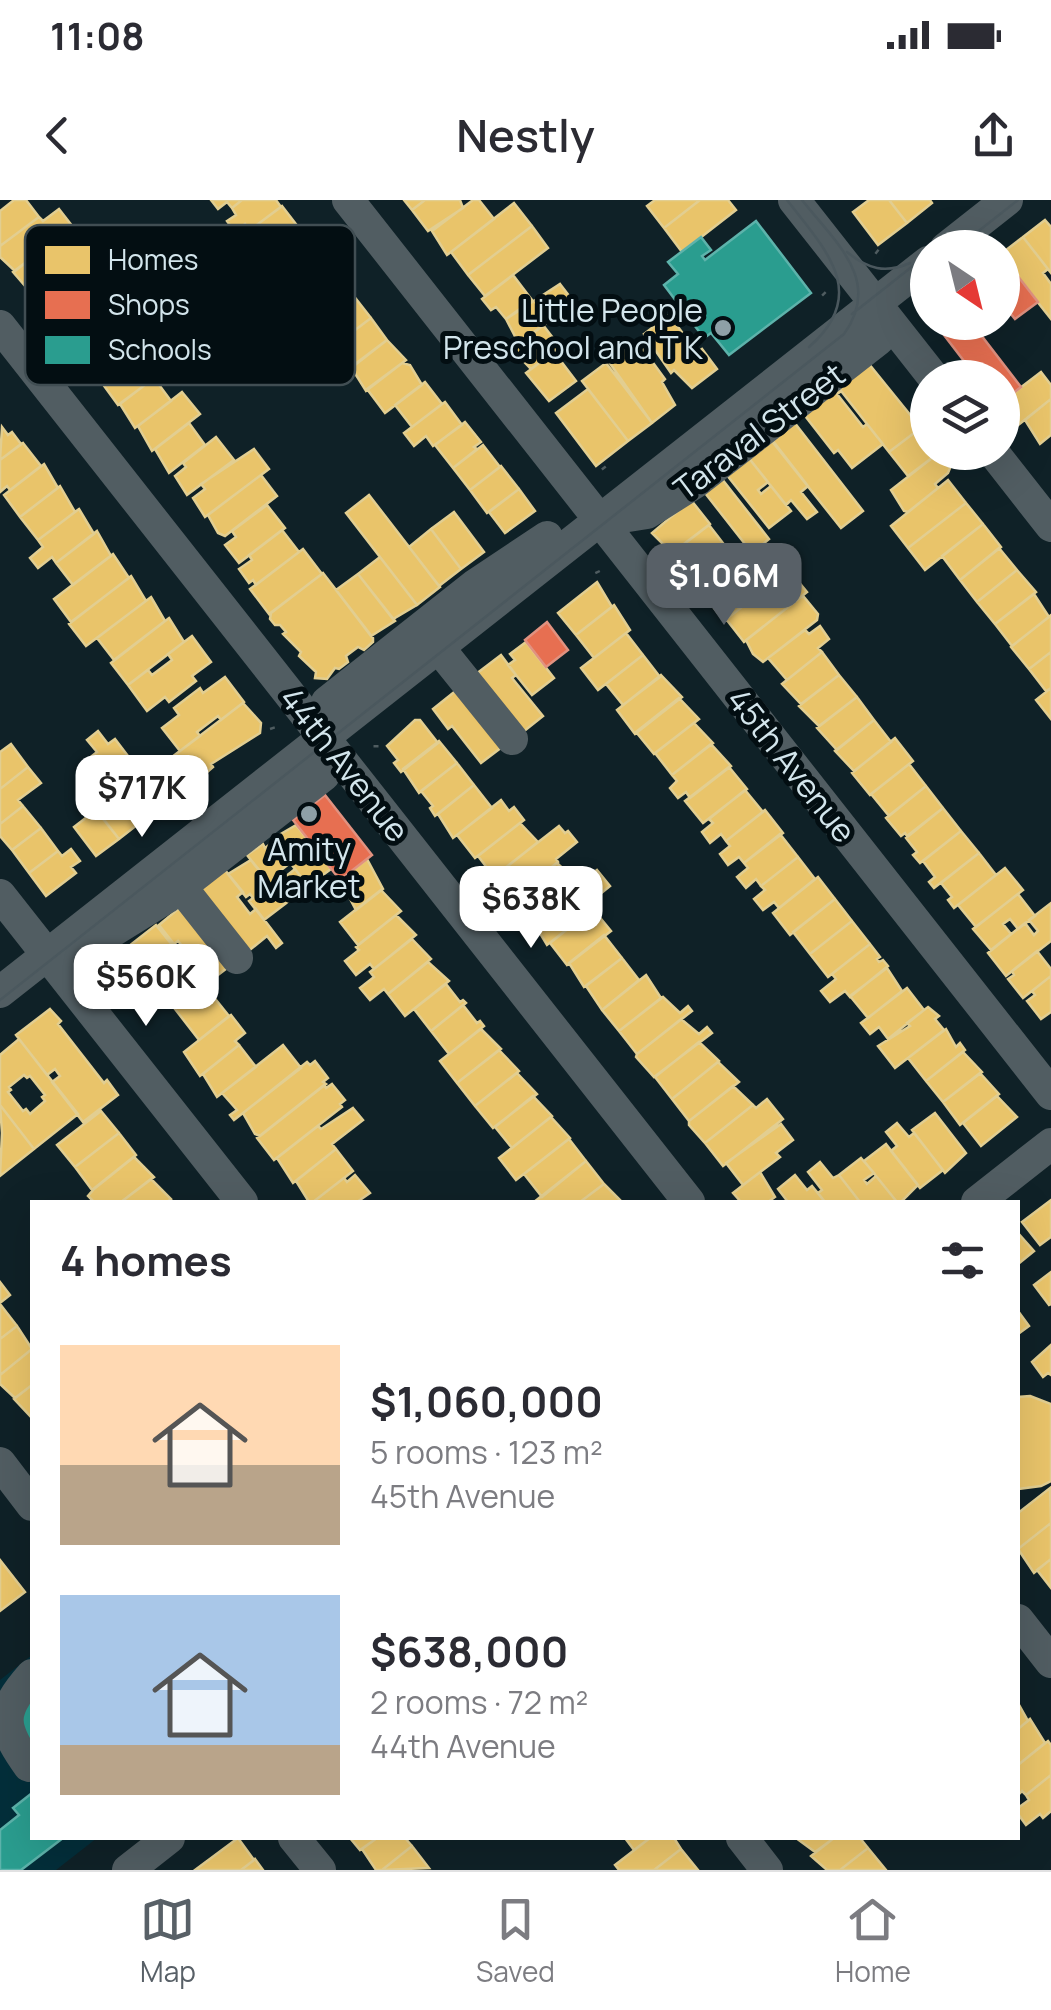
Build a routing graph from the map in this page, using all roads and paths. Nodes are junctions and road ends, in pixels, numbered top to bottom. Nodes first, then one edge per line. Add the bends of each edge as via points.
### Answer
1 (348, 200) edge
2 (794, 200) edge
3 (1007, 200) edge
4 (969, 230) edge
5 (910, 277) edge
6 (876, 304) junction
7 (0, 326) edge
8 (25, 358) edge
9 (920, 360) edge
10 (47, 385) edge
11 (1007, 470) edge
12 (600, 520) junction
13 (1051, 526) edge
14 (438, 647) junction
15 (324, 737) junction
16 (512, 739) dead end
17 (182, 886) junction
18 (0, 895) edge
19 (47, 955) junction
20 (238, 958) dead end
21 (0, 968) edge
22 (0, 992) edge
23 (1051, 1094) edge
24 (1051, 1144) edge
25 (240, 1200) edge
26 (688, 1200) edge
27 (980, 1200) edge
28 (0, 1464) edge
29 (30, 1502) edge
30 (1020, 1623) edge
31 (1051, 1662) edge
32 (30, 1677) edge
33 (30, 1766) dead end
34 (166, 1840) edge
35 (296, 1840) edge
36 (744, 1840) edge
37 (128, 1870) edge
38 (320, 1870) edge
39 (767, 1870) edge

1 - 12 street, 45th Avenue
2 - 6 street
3 - 4 street
5 - 6 street, Taraval Street
6 - 9 street
6 - 12 street, Taraval Street
7 - 8 street, 44th Avenue
10 - 15 street, 44th Avenue
11 - 13 street
12 - 14 street, Taraval Street
12 - 15 street, Taraval Street via 557,530 326,702
12 - 23 street, 45th Avenue
14 - 15 street, Taraval Street
14 - 16 street
15 - 17 street, Taraval Street via 324,775
15 - 19 street, Taraval Street
15 - 26 street, 44th Avenue
17 - 19 street, Taraval Street via 76,954
17 - 20 street
18 - 19 street
19 - 21 street, Taraval Street via 19,955
19 - 22 street, Taraval Street
19 - 25 street
24 - 27 street
28 - 29 street
30 - 31 street
32 - 33 street via 13,1690 1,1713 4,1732
34 - 37 street
35 - 38 street
36 - 39 street

